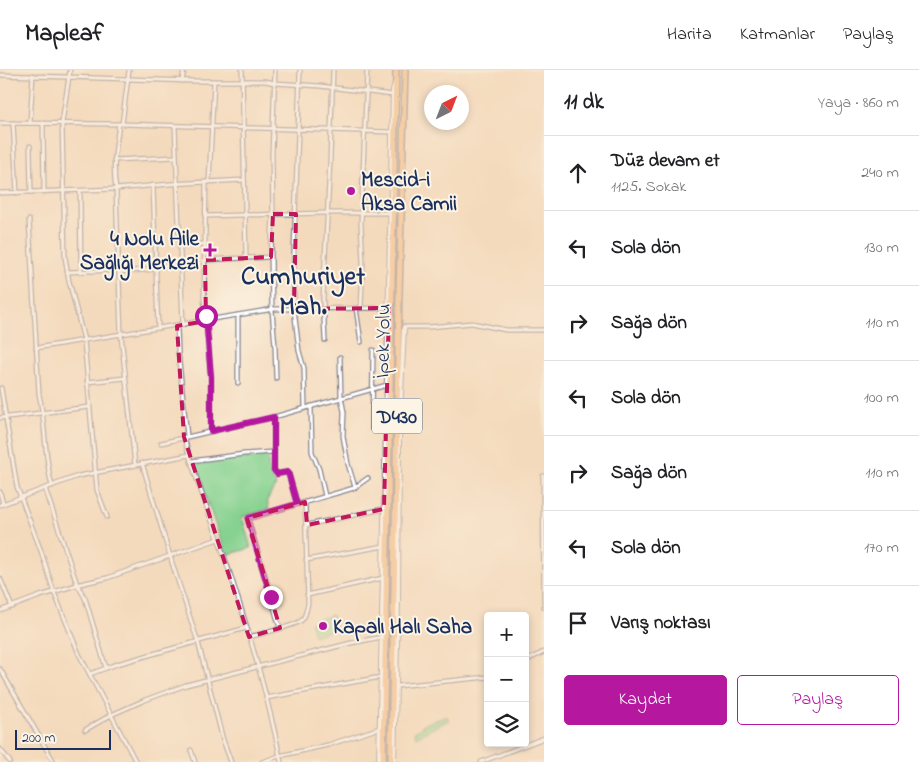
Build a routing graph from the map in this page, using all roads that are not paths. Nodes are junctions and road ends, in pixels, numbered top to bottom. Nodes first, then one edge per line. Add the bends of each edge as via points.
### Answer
1 (70, 70) edge
2 (129, 70) edge
3 (184, 70) edge
4 (242, 70) edge
5 (275, 70) edge
6 (300, 70) edge
7 (333, 70) edge
8 (367, 70) edge
9 (396, 70) edge
10 (405, 70) edge
11 (0, 75) edge
12 (33, 75) junction
13 (69, 76) junction
14 (128, 79) junction
15 (182, 81) junction
16 (214, 81) junction
17 (242, 81) junction
18 (275, 84) junction
19 (300, 85) junction
20 (332, 88) junction
21 (366, 91) junction
22 (394, 95) junction
23 (0, 123) edge
24 (13, 123) junction
25 (30, 123) junction
26 (43, 123) junction
27 (62, 123) junction
28 (121, 124) junction
29 (175, 126) junction
30 (212, 127) junction
31 (243, 128) junction
32 (273, 128) junction
33 (298, 130) junction
34 (330, 130) junction
35 (365, 132) junction
36 (392, 132) junction
37 (30, 146) dead end
38 (176, 157) junction
39 (114, 160) junction
40 (244, 180) junction
41 (207, 182) junction
42 (177, 184) junction
43 (154, 185) junction
44 (116, 189) junction
45 (63, 191) junction
46 (80, 191) junction
47 (31, 192) junction
48 (44, 192) junction
49 (0, 193) edge
50 (17, 193) junction
51 (327, 212) junction
52 (362, 213) junction
53 (390, 213) junction
54 (245, 214) junction
55 (273, 214) junction
56 (296, 214) junction
57 (204, 216) junction
58 (29, 220) dead end
59 (204, 244) junction
60 (179, 245) junction
61 (271, 257) junction
62 (245, 258) junction
63 (205, 260) junction
64 (393, 263) junction
65 (400, 263) junction
66 (179, 264) junction
67 (156, 268) junction
68 (119, 271) junction
69 (67, 272) junction
70 (81, 272) junction
71 (323, 308) junction
72 (358, 308) junction
73 (388, 308) junction
74 (294, 309) junction
75 (272, 310) junction
76 (238, 315) junction
77 (206, 321) junction
78 (183, 325) junction
79 (177, 326) junction
80 (401, 327) junction
81 (158, 328) junction
82 (544, 330) edge
83 (121, 335) junction
84 (84, 340) junction
85 (325, 340) dead end
86 (361, 342) dead end
87 (36, 348) junction
88 (373, 350) dead end
89 (340, 357) dead end
90 (125, 378) junction
91 (276, 378) dead end
92 (87, 382) junction
93 (238, 383) dead end
94 (387, 385) junction
95 (1, 388) edge
96 (373, 389) junction
97 (342, 397) junction
98 (311, 406) junction
99 (89, 407) junction
100 (305, 408) junction
101 (43, 413) junction
102 (274, 417) junction
103 (0, 418) edge
104 (5, 418) junction
105 (372, 430) dead end
106 (211, 431) junction
107 (186, 437) junction
108 (161, 444) dead end
109 (273, 452) junction
110 (189, 455) junction
111 (191, 462) junction
112 (142, 463) junction
113 (135, 465) junction
114 (95, 473) junction
115 (543, 476) edge
116 (368, 478) dead end
117 (52, 486) junction
118 (355, 487) junction
119 (45, 488) junction
120 (0, 492) edge
121 (325, 496) junction
122 (20, 498) junction
123 (305, 502) junction
124 (297, 504) junction
125 (1, 505) edge
126 (384, 509) junction
127 (107, 517) dead end
128 (307, 525) junction
129 (218, 539) junction
130 (384, 546) junction
131 (170, 556) junction
132 (306, 560) junction
133 (0, 578) edge
134 (384, 578) junction
135 (77, 584) junction
136 (54, 592) junction
137 (307, 595) junction
138 (12, 607) junction
139 (544, 607) edge
140 (0, 611) edge
141 (246, 628) junction
142 (280, 628) junction
143 (249, 637) junction
144 (382, 637) junction
145 (198, 642) junction
146 (544, 652) edge
147 (529, 659) edge
148 (259, 666) junction
149 (106, 668) junction
150 (0, 669) edge
151 (90, 674) junction
152 (381, 677) junction
153 (484, 677) edge
154 (208, 679) junction
155 (397, 686) junction
156 (266, 698) junction
157 (111, 715) junction
158 (380, 728) junction
159 (85, 730) dead end
160 (544, 738) edge
161 (0, 749) edge
162 (190, 750) dead end
163 (280, 756) junction
164 (10, 762) edge
165 (54, 762) edge
166 (136, 762) edge
167 (195, 762) edge
168 (231, 762) edge
169 (262, 762) edge
170 (281, 762) edge
171 (381, 762) edge
172 (390, 762) edge
173 (394, 762) edge
174 (481, 762) edge

1 - 13 street
2 - 14 street
3 - 15 street
4 - 17 street
5 - 18 street
6 - 19 street
7 - 20 street
8 - 21 street
9 - 22 highway, D430
10 - 65 highway, İpek Yolu / D430
11 - 12 street
12 - 13 street
12 - 25 street
13 - 14 street
13 - 27 street
14 - 15 street
14 - 28 street
15 - 16 street
16 - 17 street
16 - 30 street
17 - 18 street
17 - 31 street
18 - 19 street
18 - 32 street
19 - 20 street
19 - 33 street
20 - 21 street
20 - 34 street
21 - 22 street
21 - 35 street
22 - 36 street
22 - 64 highway, D430
23 - 24 street
24 - 25 street
24 - 50 street
25 - 26 street
26 - 27 street
26 - 48 street
27 - 28 street
27 - 45 street
28 - 29 street
28 - 39 street
29 - 30 street
29 - 38 street
30 - 31 street
30 - 41 street
31 - 32 street
31 - 40 street
32 - 33 street
32 - 55 street
33 - 34 street
33 - 56 street
34 - 35 street
34 - 51 street
35 - 36 street
35 - 52 street
36 - 53 street
37 - 47 street
38 - 39 street
38 - 42 street
39 - 44 street
40 - 41 street
40 - 54 street
41 - 42 street
41 - 57 street
42 - 43 street
42 - 60 street
43 - 44 street
43 - 67 street
44 - 46 street
44 - 68 street
45 - 46 street
45 - 48 street
45 - 69 street
46 - 70 street
47 - 48 street
47 - 50 street
49 - 50 street
51 - 52 street
51 - 56 street
51 - 71 street
52 - 53 street
52 - 72 street via 363,264
53 - 73 street
54 - 55 street
54 - 57 street
54 - 62 street
55 - 56 street
55 - 61 street
56 - 74 street
57 - 59 street
58 - 87 street
59 - 60 street
59 - 63 street
60 - 66 street
61 - 62 street
61 - 75 street
62 - 63 street
63 - 77 street
64 - 65 highway
64 - 171 highway, D430
65 - 80 highway, İpek Yolu / D430
66 - 67 street
66 - 78 street
67 - 68 street
67 - 81 street
68 - 70 street
68 - 83 street
69 - 70 street
69 - 84 street
71 - 72 street
71 - 74 street
71 - 85 street
72 - 73 street
72 - 86 street
73 - 94 street
74 - 75 street
74 - 100 street via 304,368
75 - 76 street
75 - 91 street
76 - 77 street
76 - 93 street
77 - 78 street
77 - 106 street
78 - 79 street
79 - 81 street
79 - 107 street
80 - 82 street via 472,323 506,330
80 - 155 street
80 - 172 highway, İpek Yolu / D430
81 - 83 street
83 - 84 street
83 - 90 street
84 - 87 street
84 - 92 street
87 - 101 street via 38,394
88 - 96 street
89 - 97 street
90 - 92 street
90 - 113 street
92 - 99 street
94 - 96 street
94 - 126 street
95 - 104 street
96 - 97 street
96 - 105 street
97 - 98 street
97 - 118 street via 343,436
98 - 100 street
98 - 121 street via 312,452
99 - 101 street
99 - 114 street
100 - 102 street
101 - 104 street
101 - 117 street
102 - 106 street
102 - 109 street
103 - 104 street
104 - 122 street
106 - 107 street
107 - 108 street
107 - 110 street
109 - 111 street
109 - 124 street via 274,470 277,474 288,472
110 - 111 street
110 - 112 street
111 - 129 street
112 - 113 street
112 - 131 street
113 - 114 street
114 - 117 street
114 - 127 street via 97,490
115 - 139 street
116 - 118 street
117 - 119 street
118 - 121 street
119 - 122 street
119 - 135 street
120 - 125 street
121 - 123 street
122 - 125 street
122 - 136 street
123 - 124 street
123 - 128 street
124 - 142 street via 248,520
126 - 128 street
126 - 130 street
128 - 132 street
129 - 131 street
129 - 141 street
130 - 132 street
130 - 134 street
131 - 135 street via 106,578
131 - 145 street
132 - 137 street
133 - 138 street
134 - 137 street
134 - 144 street
135 - 136 street
135 - 149 street via 85,598
136 - 138 street
136 - 151 street
137 - 142 street via 303,619
138 - 140 street
141 - 143 street
141 - 145 street
142 - 143 street
143 - 148 street
144 - 148 street
144 - 152 street
145 - 149 street
145 - 154 street
146 - 147 street
148 - 154 street
148 - 156 street
149 - 151 street
150 - 165 street
151 - 157 street
152 - 156 street
152 - 158 street
153 - 155 street
154 - 157 street
154 - 168 street
155 - 173 street
156 - 163 street
157 - 159 street
157 - 166 street
158 - 163 street
158 - 171 street
160 - 174 street
161 - 164 street
162 - 167 street
163 - 169 street
163 - 170 street

